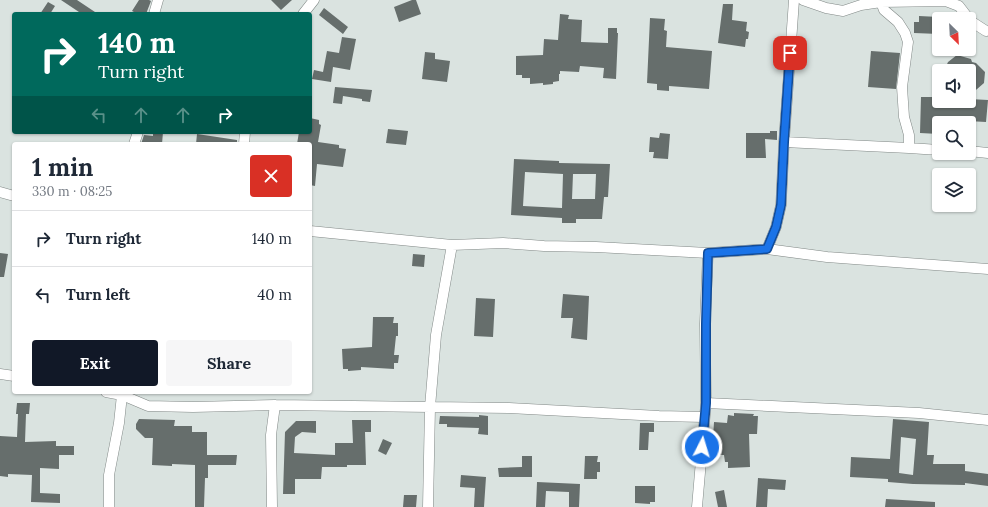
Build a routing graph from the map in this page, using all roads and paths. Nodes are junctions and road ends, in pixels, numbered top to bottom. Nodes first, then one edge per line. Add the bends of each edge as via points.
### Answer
1 (158, 0) edge
2 (314, 0) edge
3 (794, 0) edge
4 (803, 0) edge
5 (881, 1) edge
6 (155, 12) edge
7 (305, 12) edge
8 (964, 12) edge
9 (976, 24) edge
10 (986, 31) dead end
11 (784, 142) junction
12 (909, 148) junction
13 (932, 150) edge
14 (976, 152) edge
15 (988, 153) edge
16 (0, 192) edge
17 (12, 195) edge
18 (312, 231) edge
19 (452, 245) junction
20 (767, 249) junction
21 (708, 253) junction
22 (988, 269) edge
23 (0, 374) edge
24 (12, 376) edge
25 (122, 394) edge
26 (124, 394) edge
27 (706, 403) junction
28 (275, 405) junction
29 (430, 407) junction
30 (704, 417) junction
31 (988, 420) edge
32 (109, 507) edge
33 (272, 507) edge
34 (428, 507) edge
35 (697, 507) edge

1 - 6 street
2 - 7 street
3 - 11 street
4 - 5 street via 843,12
5 - 8 street via 946,1 959,6
5 - 12 street via 884,10 898,22 908,42 902,87
9 - 10 street
11 - 12 street
11 - 20 street via 781,205
12 - 13 street
14 - 15 street
16 - 17 street
18 - 19 street
19 - 21 street via 504,243
19 - 29 street via 436,334
20 - 21 street
20 - 22 street via 827,257
21 - 27 street
23 - 24 street
25 - 32 street via 109,475
26 - 28 street via 148,406
27 - 30 street
27 - 31 street via 919,413
28 - 29 street
28 - 33 street via 271,435
29 - 30 street
29 - 34 street
30 - 35 street

